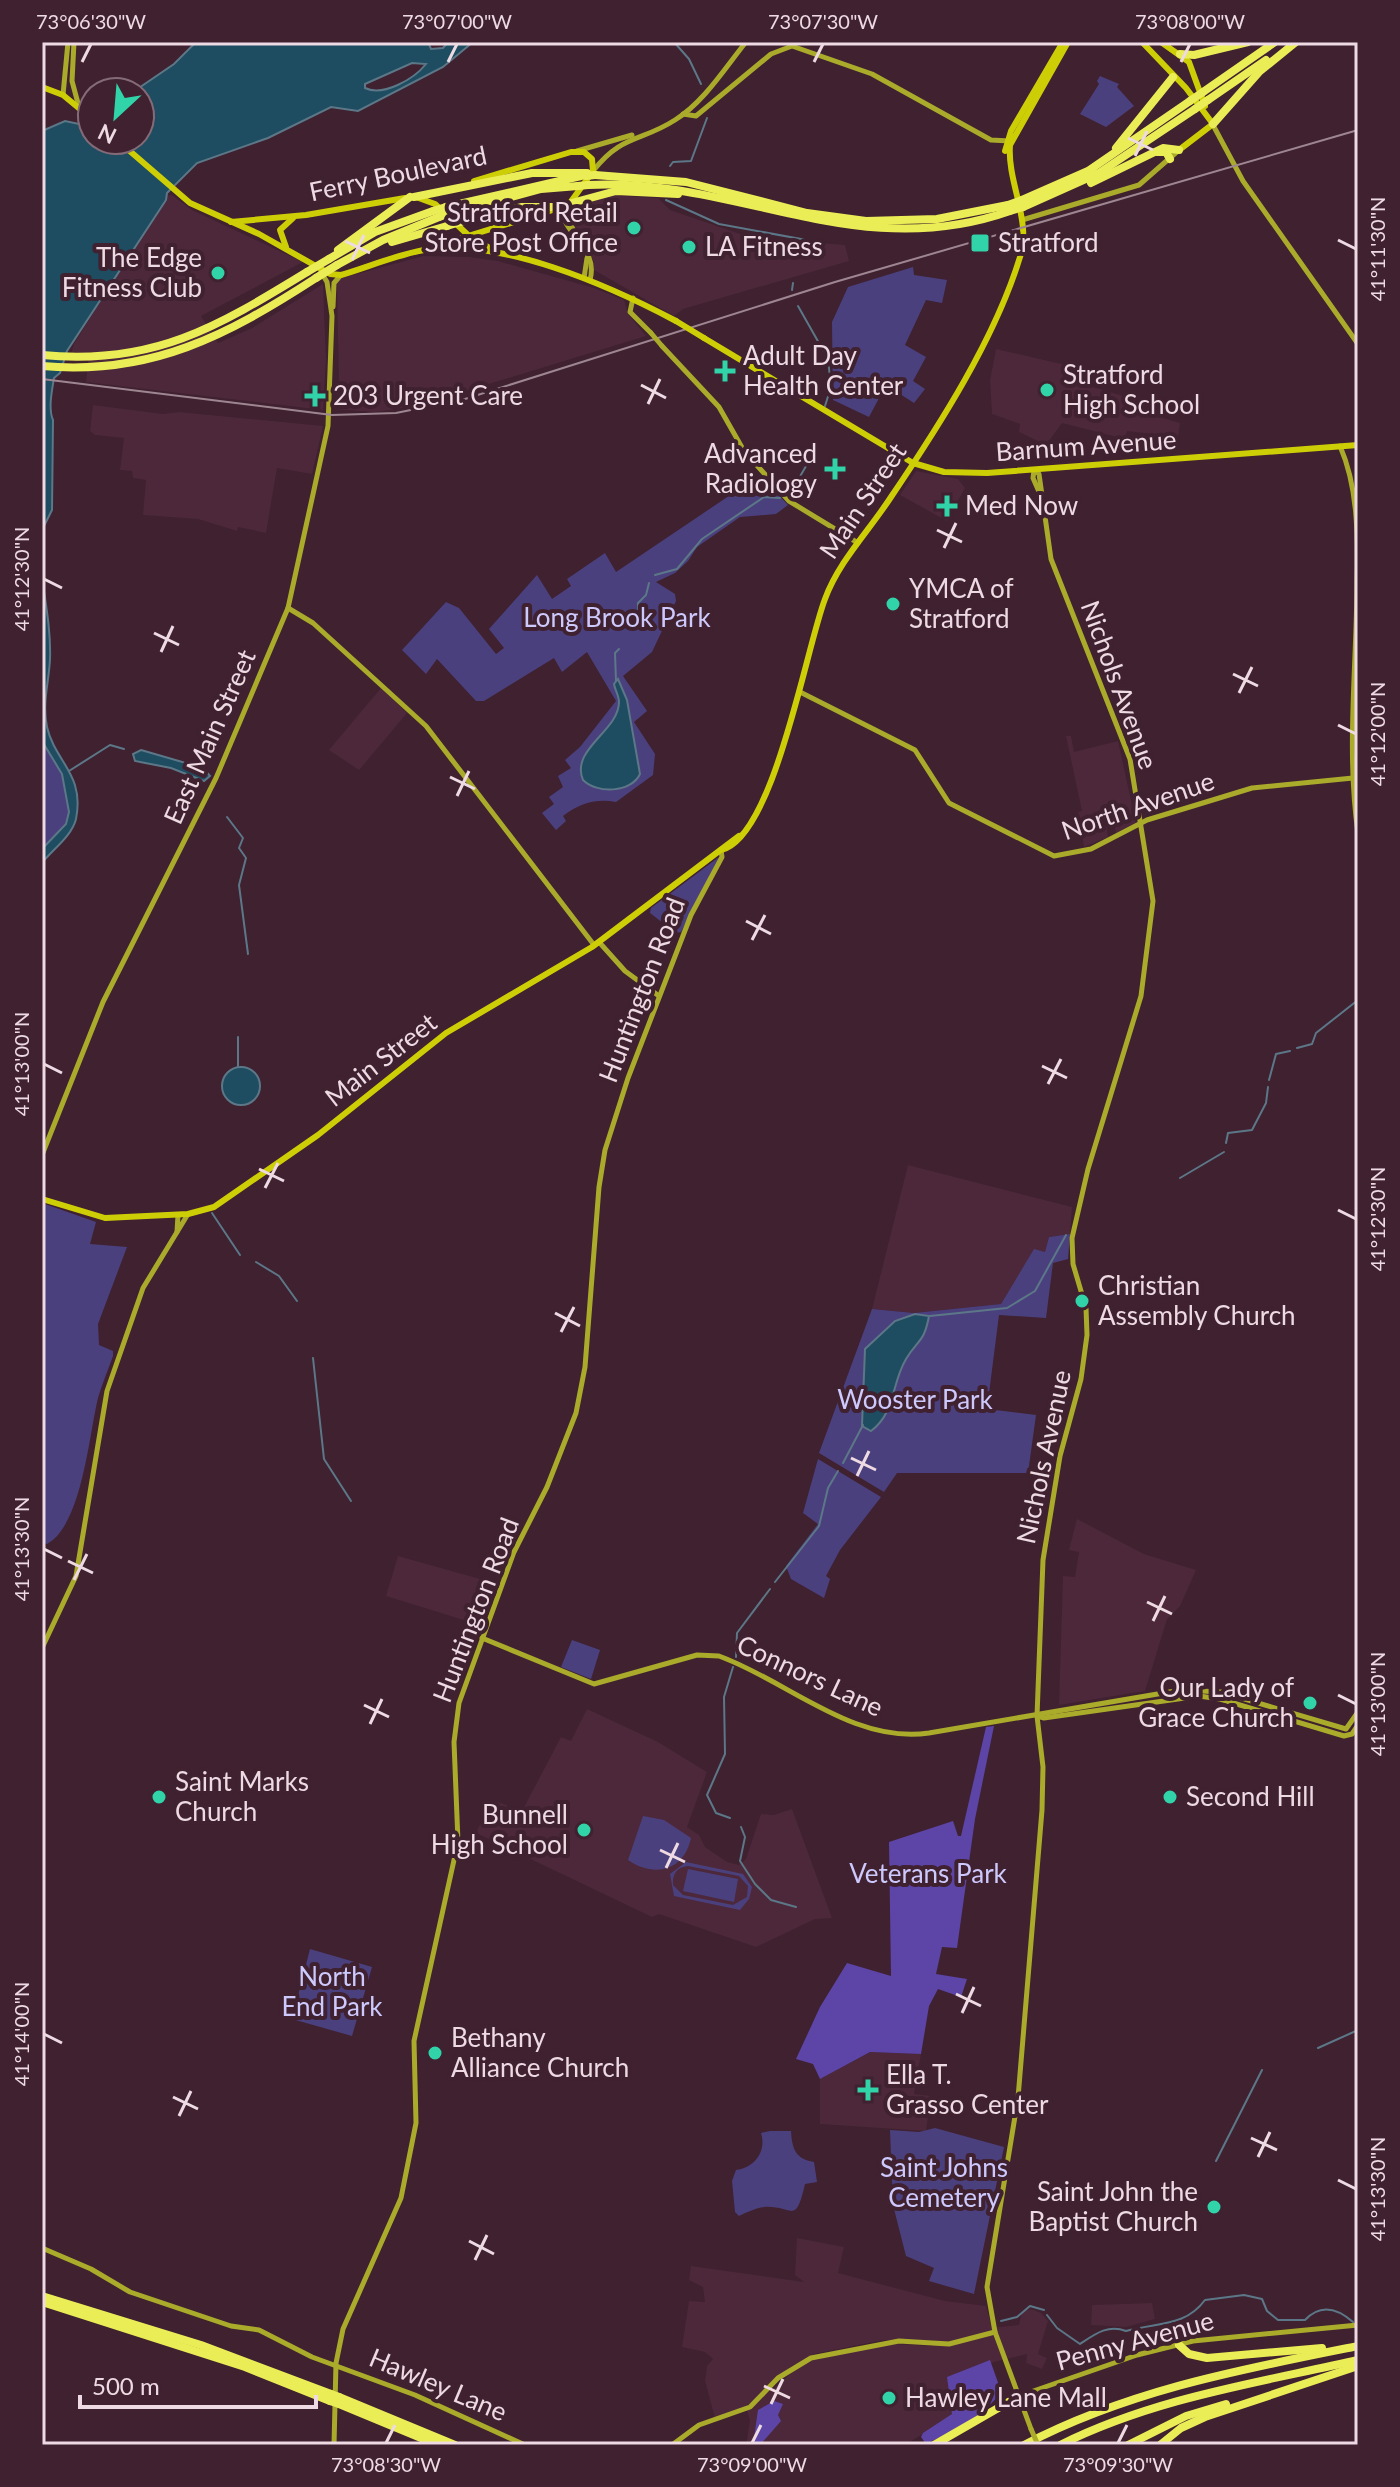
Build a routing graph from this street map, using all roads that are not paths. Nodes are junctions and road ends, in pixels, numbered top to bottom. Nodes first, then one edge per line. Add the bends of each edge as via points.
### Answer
1 (71, 42) edge
2 (746, 42) edge
3 (1066, 42) edge
4 (1142, 42) edge
5 (1161, 42) edge
6 (1248, 42) edge
7 (1275, 42) edge
8 (1294, 42) edge
9 (1200, 45) dead end
10 (1210, 51) junction
11 (1176, 52) junction
12 (1163, 65) junction
13 (1194, 73) junction
14 (1174, 78) junction
15 (72, 81) junction
16 (42, 87) edge
17 (76, 93) edge
18 (63, 95) junction
19 (1206, 96) junction
20 (76, 105) edge
21 (689, 109) junction
22 (683, 114) junction
23 (698, 115) junction
24 (1213, 124) junction
25 (641, 133) junction
26 (1009, 141) junction
27 (1179, 150) junction
28 (571, 152) junction
29 (1157, 152) junction
30 (135, 156) edge
31 (1170, 159) junction
32 (589, 177) junction
33 (1085, 179) junction
34 (412, 197) junction
35 (1020, 200) junction
36 (565, 206) junction
37 (749, 206) junction
38 (1009, 208) junction
39 (436, 214) junction
40 (300, 215) junction
41 (1021, 220) junction
42 (231, 222) junction
43 (455, 224) junction
44 (492, 227) junction
45 (468, 235) junction
46 (427, 248) junction
47 (287, 249) junction
48 (364, 250) junction
49 (495, 251) junction
50 (329, 259) junction
51 (315, 265) junction
52 (341, 275) junction
53 (587, 279) junction
54 (633, 298) junction
55 (332, 312) junction
56 (213, 333) junction
57 (1358, 344) edge
58 (42, 355) edge
59 (42, 366) edge
60 (1358, 445) edge
61 (1340, 446) junction
62 (913, 463) junction
63 (1034, 470) junction
64 (858, 543) junction
65 (288, 608) junction
66 (800, 692) junction
67 (1353, 778) junction
68 (1142, 822) junction
69 (1358, 833) edge
70 (721, 850) junction
71 (596, 943) junction
72 (659, 996) junction
73 (42, 1155) edge
74 (42, 1199) edge
75 (188, 1214) junction
76 (178, 1215) junction
77 (177, 1232) junction
78 (482, 1638) junction
79 (42, 1648) edge
80 (1358, 1712) edge
81 (1037, 1716) junction
82 (1358, 1725) edge
83 (1350, 1730) junction
84 (42, 2248) edge
85 (42, 2296) edge
86 (42, 2302) edge
87 (1358, 2325) edge
88 (995, 2332) junction
89 (1179, 2345) junction
90 (1358, 2345) edge
91 (336, 2363) junction
92 (1358, 2363) edge
93 (1298, 2384) junction
94 (1019, 2396) junction
95 (335, 2399) junction
96 (334, 2445) edge
97 (438, 2445) edge
98 (455, 2445) edge
99 (525, 2445) edge
100 (672, 2445) edge
101 (934, 2445) edge
102 (1025, 2445) edge
103 (1038, 2445) edge
104 (1060, 2445) edge
105 (1128, 2445) edge
106 (1160, 2445) edge

1 - 15 main road
1 - 18 main road
2 - 21 main road, Ferry Boulevard
3 - 26 main road, Main Street
4 - 12 main road
5 - 11 main road
6 - 10 highway
7 - 19 highway
8 - 19 highway
8 - 24 highway
9 - 10 highway
10 - 11 highway
11 - 12 main road via 1162,52
11 - 13 main road
12 - 14 main road
13 - 14 main road via 1186,81
13 - 24 main road
14 - 24 main road
14 - 33 highway
15 - 17 main road
15 - 18 main road
16 - 18 main road
18 - 20 main road
19 - 33 highway, bridge
21 - 22 main road, Ferry Boulevard
21 - 23 main road
22 - 23 main road
22 - 25 main road, Ferry Boulevard
23 - 26 main road via 771,54 795,46 853,65 988,138
24 - 27 main road
24 - 57 main road via 1243,181
25 - 28 main road, Ferry Boulevard
25 - 32 main road, Ferry Boulevard via 614,148
26 - 35 main road, Main Street via 1008,166
27 - 29 highway via 1167,147
27 - 31 main road
28 - 32 main road via 590,156
28 - 34 main road, Ferry Boulevard
29 - 31 highway
29 - 33 highway
30 - 42 main road via 179,194
31 - 41 main road via 1141,184
32 - 34 highway via 532,173
32 - 36 main road, Ferry Boulevard
32 - 37 highway
32 - 38 highway via 686,182 854,220 937,219
32 - 39 highway, bridge
33 - 35 highway
33 - 35 highway via 1048,198
34 - 40 main road, Ferry Boulevard
34 - 43 main road via 435,204
34 - 50 highway
35 - 38 highway, bridge
35 - 41 main road, Main Street
36 - 37 highway via 616,191
36 - 43 highway via 517,208
36 - 44 main road
36 - 53 main road via 592,263
37 - 38 highway via 815,221 882,228 950,224
39 - 48 highway
39 - 50 highway via 375,232
40 - 42 main road, Ferry Boulevard
40 - 47 main road via 281,229
41 - 62 main road, Main Street via 1024,241 1009,288
42 - 47 main road
43 - 45 main road
43 - 46 main road via 457,236
43 - 48 highway
44 - 45 main road
44 - 49 main road via 486,238
45 - 46 main road
45 - 49 main road
46 - 49 main road
46 - 52 main road
47 - 51 main road
48 - 56 highway, bridge
49 - 53 main road
50 - 56 highway, bridge
51 - 52 main road
51 - 55 main road, East Main Street via 327,282
52 - 55 main road, East Main Street via 334,283
53 - 54 main road
54 - 62 main road, Barnum Avenue, bridge
54 - 64 main road, bridge via 631,314 722,411 744,451 781,493
55 - 65 main road, East Main Street via 327,435
56 - 58 highway via 125,353
56 - 59 highway via 175,353 128,364
60 - 61 main road, Barnum Avenue
61 - 63 main road, Barnum Avenue
61 - 67 main road via 1358,542
62 - 63 main road, Barnum Avenue via 952,473
62 - 64 main road, Main Street
63 - 68 main road, Nichols Avenue via 1051,559 1130,759
64 - 66 main road, Main Street via 826,595
65 - 71 main road via 313,623 426,726
65 - 73 main road, East Main Street via 217,776 103,1002
66 - 68 main road, North Avenue via 915,750 947,801 1049,855 1093,848
66 - 70 main road, Main Street via 759,811
67 - 68 main road, North Avenue via 1252,788
67 - 69 main road
68 - 81 main road, Nichols Avenue via 1153,901 1150,945 1133,1026 1072,1238 1087,1335 1045,1546
70 - 71 main road, Main Street
70 - 72 main road, Huntington Road
71 - 72 main road
71 - 75 main road, Main Street via 446,1033 233,1196
72 - 78 main road, Huntington Road via 601,1166 579,1403
74 - 76 main road, Main Street via 105,1218
75 - 76 main road, Main Street
75 - 77 main road
76 - 77 main road
77 - 79 main road via 143,1288 107,1391 76,1576
78 - 81 main road, Connors Lane via 588,1684 605,1684 697,1655 719,1656 889,1734
78 - 91 main road, Huntington Road via 456,1719 458,1842 414,2041 417,2117 404,2189 345,2322
80 - 83 main road
81 - 83 main road, Connors Lane via 1042,1711 1142,1699 1209,1697 1347,1736
81 - 88 main road, Nichols Avenue via 1043,1793 1021,2066 987,2276
82 - 83 main road
84 - 91 main road, Hawley Lane via 130,2292 231,2326 259,2330 299,2352
85 - 95 highway via 201,2345
86 - 95 highway
87 - 89 main road, Penny Avenue
88 - 94 main road, Nichols Avenue
88 - 100 main road via 949,2344 899,2341 811,2358 778,2378 750,2407 699,2425
89 - 90 highway via 1189,2354 1209,2358
89 - 94 main road, Penny Avenue
90 - 102 highway via 1148,2393
91 - 96 main road, Huntington Road
91 - 99 main road, Hawley Lane
92 - 93 highway
92 - 104 highway via 1170,2402
93 - 105 highway via 1186,2416
93 - 106 highway via 1195,2421
94 - 101 highway
94 - 103 main road, Nichols Avenue, bridge
95 - 97 highway
95 - 98 highway

